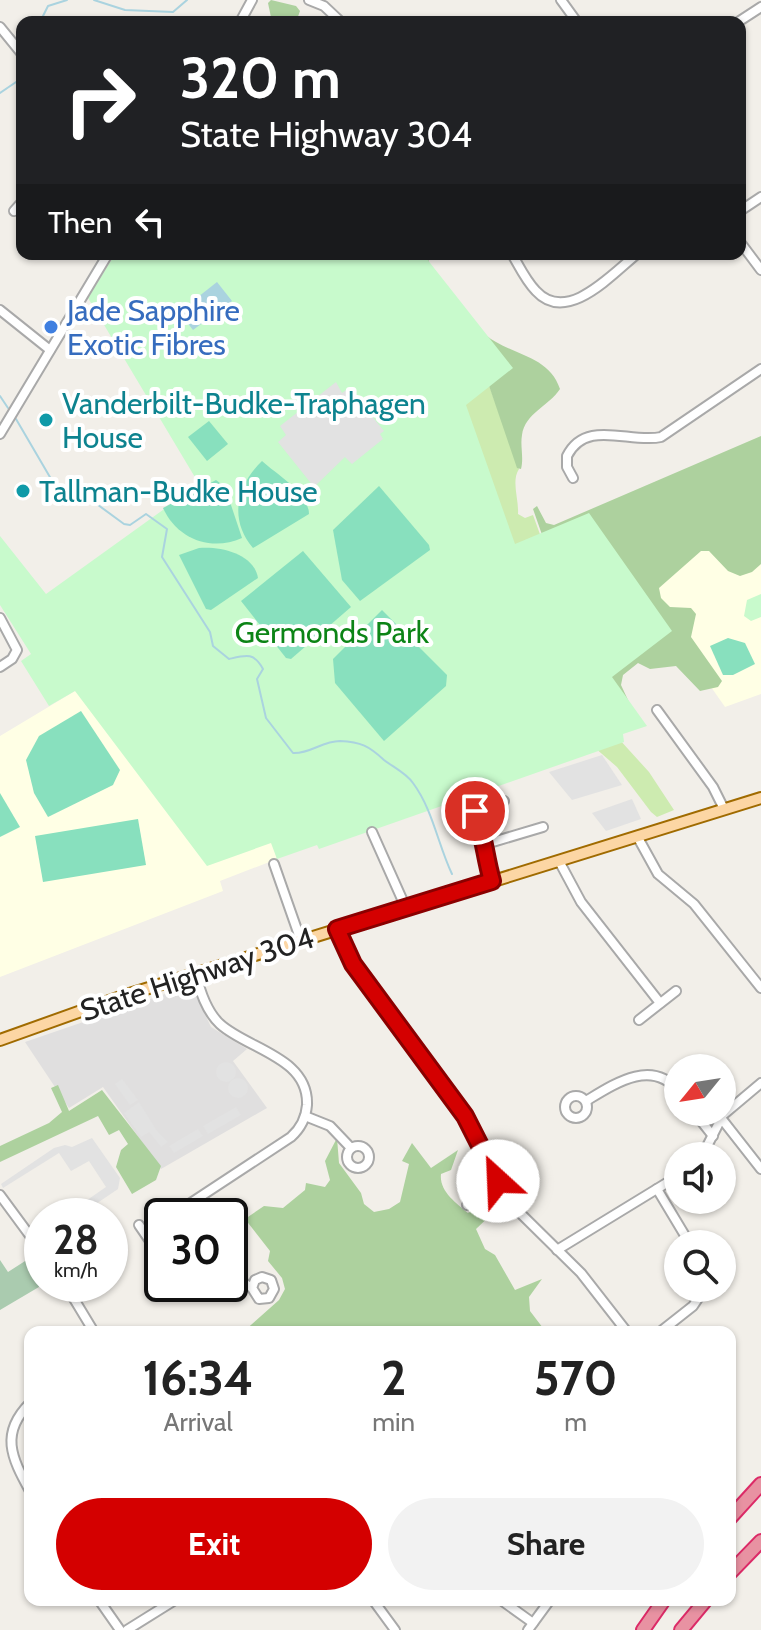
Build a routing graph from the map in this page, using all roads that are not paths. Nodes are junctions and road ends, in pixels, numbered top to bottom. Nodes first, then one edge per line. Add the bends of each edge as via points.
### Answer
1 (309, 0) edge
2 (335, 16) edge
3 (1, 29) edge
4 (16, 47) edge
5 (16, 209) edge
6 (14, 211) dead end
7 (746, 250) edge
8 (104, 260) edge
9 (516, 260) edge
10 (629, 260) edge
11 (761, 270) edge
12 (0, 310) edge
13 (50, 350) junction
14 (761, 369) edge
15 (0, 434) edge
16 (573, 478) dead end
17 (0, 618) edge
18 (0, 667) edge
19 (657, 710) dead end
20 (761, 798) edge
21 (504, 801) dead end
22 (724, 809) junction
23 (475, 811) junction
24 (450, 820) dead end
25 (543, 827) dead end
26 (372, 832) dead end
27 (637, 836) junction
28 (486, 844) junction
29 (559, 861) junction
30 (274, 864) dead end
31 (492, 881) junction
32 (406, 908) junction
33 (337, 929) junction
34 (301, 941) junction
35 (196, 974) junction
36 (761, 988) edge
37 (676, 991) dead end
38 (660, 1003) junction
39 (639, 1020) dead end
40 (0, 1040) edge
41 (664, 1077) edge
42 (761, 1083) edge
43 (586, 1101) dead end
44 (736, 1105) edge
45 (305, 1116) junction
46 (705, 1126) edge
47 (717, 1126) edge
48 (727, 1126) edge
49 (713, 1136) junction
50 (710, 1142) edge
51 (351, 1148) dead end
52 (761, 1169) edge
53 (498, 1181) junction
54 (664, 1185) edge
55 (657, 1189) junction
56 (0, 1195) edge
57 (206, 1198) edge
58 (467, 1205) dead end
59 (24, 1228) edge
60 (682, 1230) edge
61 (557, 1250) junction
62 (248, 1285) edge
63 (252, 1288) dead end
64 (76, 1302) edge
65 (696, 1302) edge
66 (92, 1326) edge
67 (622, 1326) edge
68 (668, 1326) edge
69 (24, 1409) edge
70 (5, 1432) edge
71 (24, 1479) edge
72 (761, 1484) edge
73 (736, 1511) edge
74 (761, 1541) edge
75 (736, 1567) edge
76 (103, 1606) edge
77 (165, 1606) edge
78 (377, 1606) edge
79 (508, 1606) edge
80 (546, 1606) edge
81 (660, 1606) edge
82 (701, 1606) edge
83 (531, 1627) edge
84 (120, 1630) edge
85 (127, 1630) edge
86 (395, 1630) edge
87 (643, 1630) edge
88 (681, 1630) edge

1 - 2 street
3 - 4 street
5 - 6 street
7 - 11 street
8 - 13 street
9 - 10 street via 538,294 562,303 584,296
12 - 13 street
13 - 15 street
14 - 16 street via 661,437 600,434 582,439 567,456
17 - 18 street via 16,644 16,652
19 - 22 street
20 - 22 main road, State Highway 304
21 - 23 street
22 - 27 main road, State Highway 304
23 - 24 street
23 - 28 street
25 - 28 street
26 - 32 street
27 - 29 main road, State Highway 304
27 - 36 street via 658,874 694,904
28 - 31 street
29 - 31 main road, State Highway 304
29 - 38 street via 574,893
30 - 34 street
31 - 32 main road, State Highway 304
32 - 33 main road, State Highway 304
33 - 34 main road, State Highway 304
33 - 53 street via 353,964 465,1116
34 - 35 main road, State Highway 304
35 - 40 main road, State Highway 304
35 - 45 street via 218,1023 297,1073 306,1092
37 - 38 street
38 - 39 street
41 - 43 street via 620,1081
42 - 44 street
45 - 51 street via 330,1126
45 - 57 street via 287,1141
46 - 49 street
47 - 49 street
48 - 52 street
49 - 50 street
53 - 58 street
53 - 61 street via 521,1216
54 - 55 street
55 - 60 street
55 - 61 street
56 - 59 street
61 - 67 street
62 - 63 street
64 - 66 street
65 - 68 street
69 - 70 street
70 - 71 street
72 - 73 highway
74 - 75 highway
76 - 84 street
77 - 85 street
78 - 86 street
79 - 83 street
80 - 83 street
81 - 87 highway
82 - 88 highway

